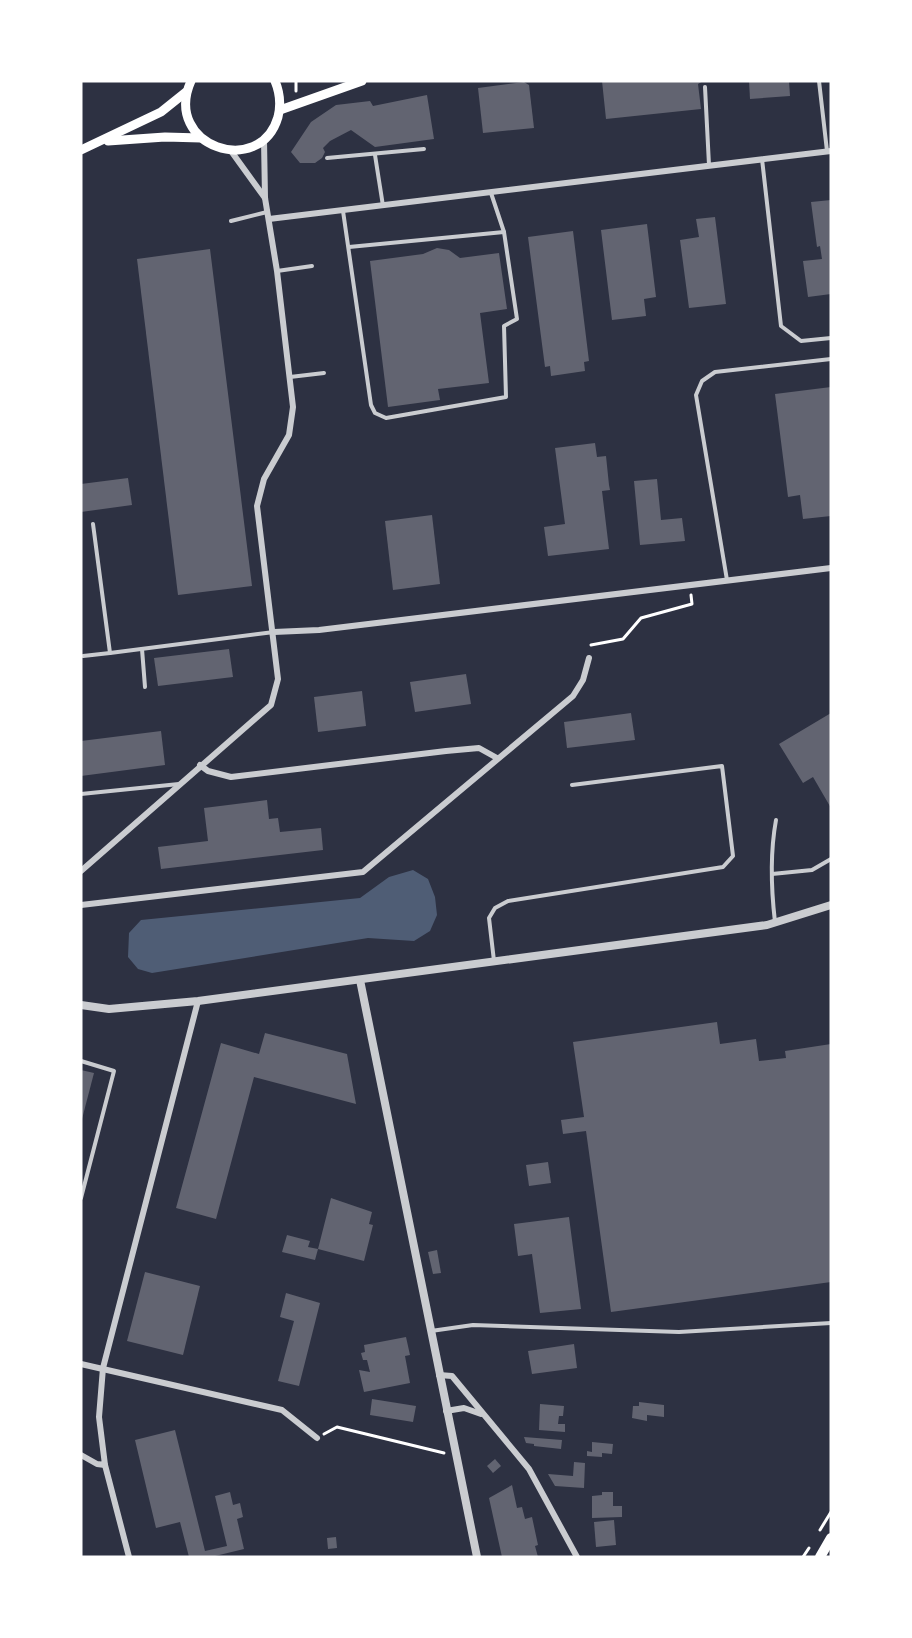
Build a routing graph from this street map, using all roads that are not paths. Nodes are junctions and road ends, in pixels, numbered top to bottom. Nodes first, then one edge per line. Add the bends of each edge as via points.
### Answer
1 (191, 81) edge
2 (275, 81) edge
3 (362, 81) edge
4 (819, 81) edge
5 (705, 87) dead end
6 (186, 92) junction
7 (280, 110) junction
8 (201, 138) junction
9 (264, 140) junction
10 (102, 142) junction
11 (424, 149) dead end
12 (81, 150) edge
13 (231, 151) junction
14 (829, 151) edge
15 (375, 155) junction
16 (327, 158) dead end
17 (762, 159) junction
18 (710, 166) junction
19 (491, 193) junction
20 (265, 198) junction
21 (383, 206) junction
22 (343, 212) junction
23 (268, 216) junction
24 (231, 221) dead end
25 (504, 232) junction
26 (349, 247) junction
27 (312, 266) dead end
28 (277, 271) junction
29 (831, 338) edge
30 (831, 359) edge
31 (324, 373) dead end
32 (290, 377) junction
33 (93, 524) dead end
34 (831, 568) edge
35 (727, 581) junction
36 (274, 632) junction
37 (142, 649) junction
38 (110, 653) junction
39 (83, 656) dead end
40 (589, 658) dead end
41 (145, 687) dead end
42 (497, 758) junction
43 (200, 765) junction
44 (179, 784) junction
45 (572, 785) dead end
46 (81, 794) edge
47 (776, 820) dead end
48 (831, 859) edge
49 (81, 871) edge
50 (772, 874) junction
51 (81, 905) edge
52 (831, 905) edge
53 (775, 923) junction
54 (494, 962) junction
55 (360, 980) junction
56 (198, 1001) junction
57 (81, 1005) edge
58 (81, 1061) edge
59 (81, 1198) edge
60 (831, 1323) edge
61 (430, 1331) junction
62 (81, 1364) edge
63 (103, 1368) junction
64 (439, 1376) junction
65 (446, 1412) junction
66 (484, 1415) junction
67 (317, 1438) road end
68 (81, 1455) edge
69 (105, 1465) junction
70 (831, 1538) edge
71 (129, 1557) edge
72 (477, 1557) edge
73 (578, 1557) edge
74 (820, 1557) edge

1 - 6 main road
2 - 7 main road
3 - 7 main road
4 - 14 lane
5 - 18 lane
6 - 8 main road via 187,117
6 - 10 main road via 160,112
7 - 9 main road
8 - 10 main road
8 - 13 main road
9 - 13 main road
9 - 20 street
10 - 12 main road
11 - 15 lane
13 - 20 street
14 - 17 street
15 - 16 lane
15 - 21 lane
17 - 18 street
17 - 29 lane via 781,326 801,341
18 - 19 street
19 - 21 street
19 - 25 lane
20 - 23 street
21 - 22 street
22 - 23 street
22 - 26 lane
23 - 24 lane
23 - 28 street
25 - 26 lane
25 - 26 lane via 517,319 504,326 506,397 386,418 375,413 371,405
27 - 28 lane
28 - 32 street
30 - 35 lane via 715,372 702,381 696,395
31 - 32 lane
32 - 36 street via 293,407 289,435 264,479 257,506
33 - 38 lane
34 - 35 street
35 - 36 street via 319,630
36 - 37 lane
36 - 43 street via 278,679 271,705
37 - 38 lane
37 - 41 lane
38 - 39 lane
40 - 42 street via 583,680 573,696
42 - 43 street via 479,748 231,777
42 - 51 street via 363,872
43 - 44 street
44 - 46 lane
44 - 49 street
45 - 54 lane via 722,766 733,856 723,867 508,901 495,908 489,918
47 - 50 lane
48 - 50 lane via 812,870
50 - 53 lane
52 - 53 street
53 - 54 street
54 - 55 street
55 - 56 street
55 - 61 street
56 - 57 street via 109,1009
56 - 63 street
58 - 59 lane via 114,1071
60 - 61 lane via 679,1332 473,1325
61 - 64 street
62 - 63 street
63 - 67 street via 282,1410
63 - 69 street via 99,1417
64 - 65 street
64 - 66 street via 452,1376
65 - 66 street via 468,1408
65 - 72 street
66 - 73 street via 528,1469
68 - 69 street
69 - 71 street
70 - 74 main road

